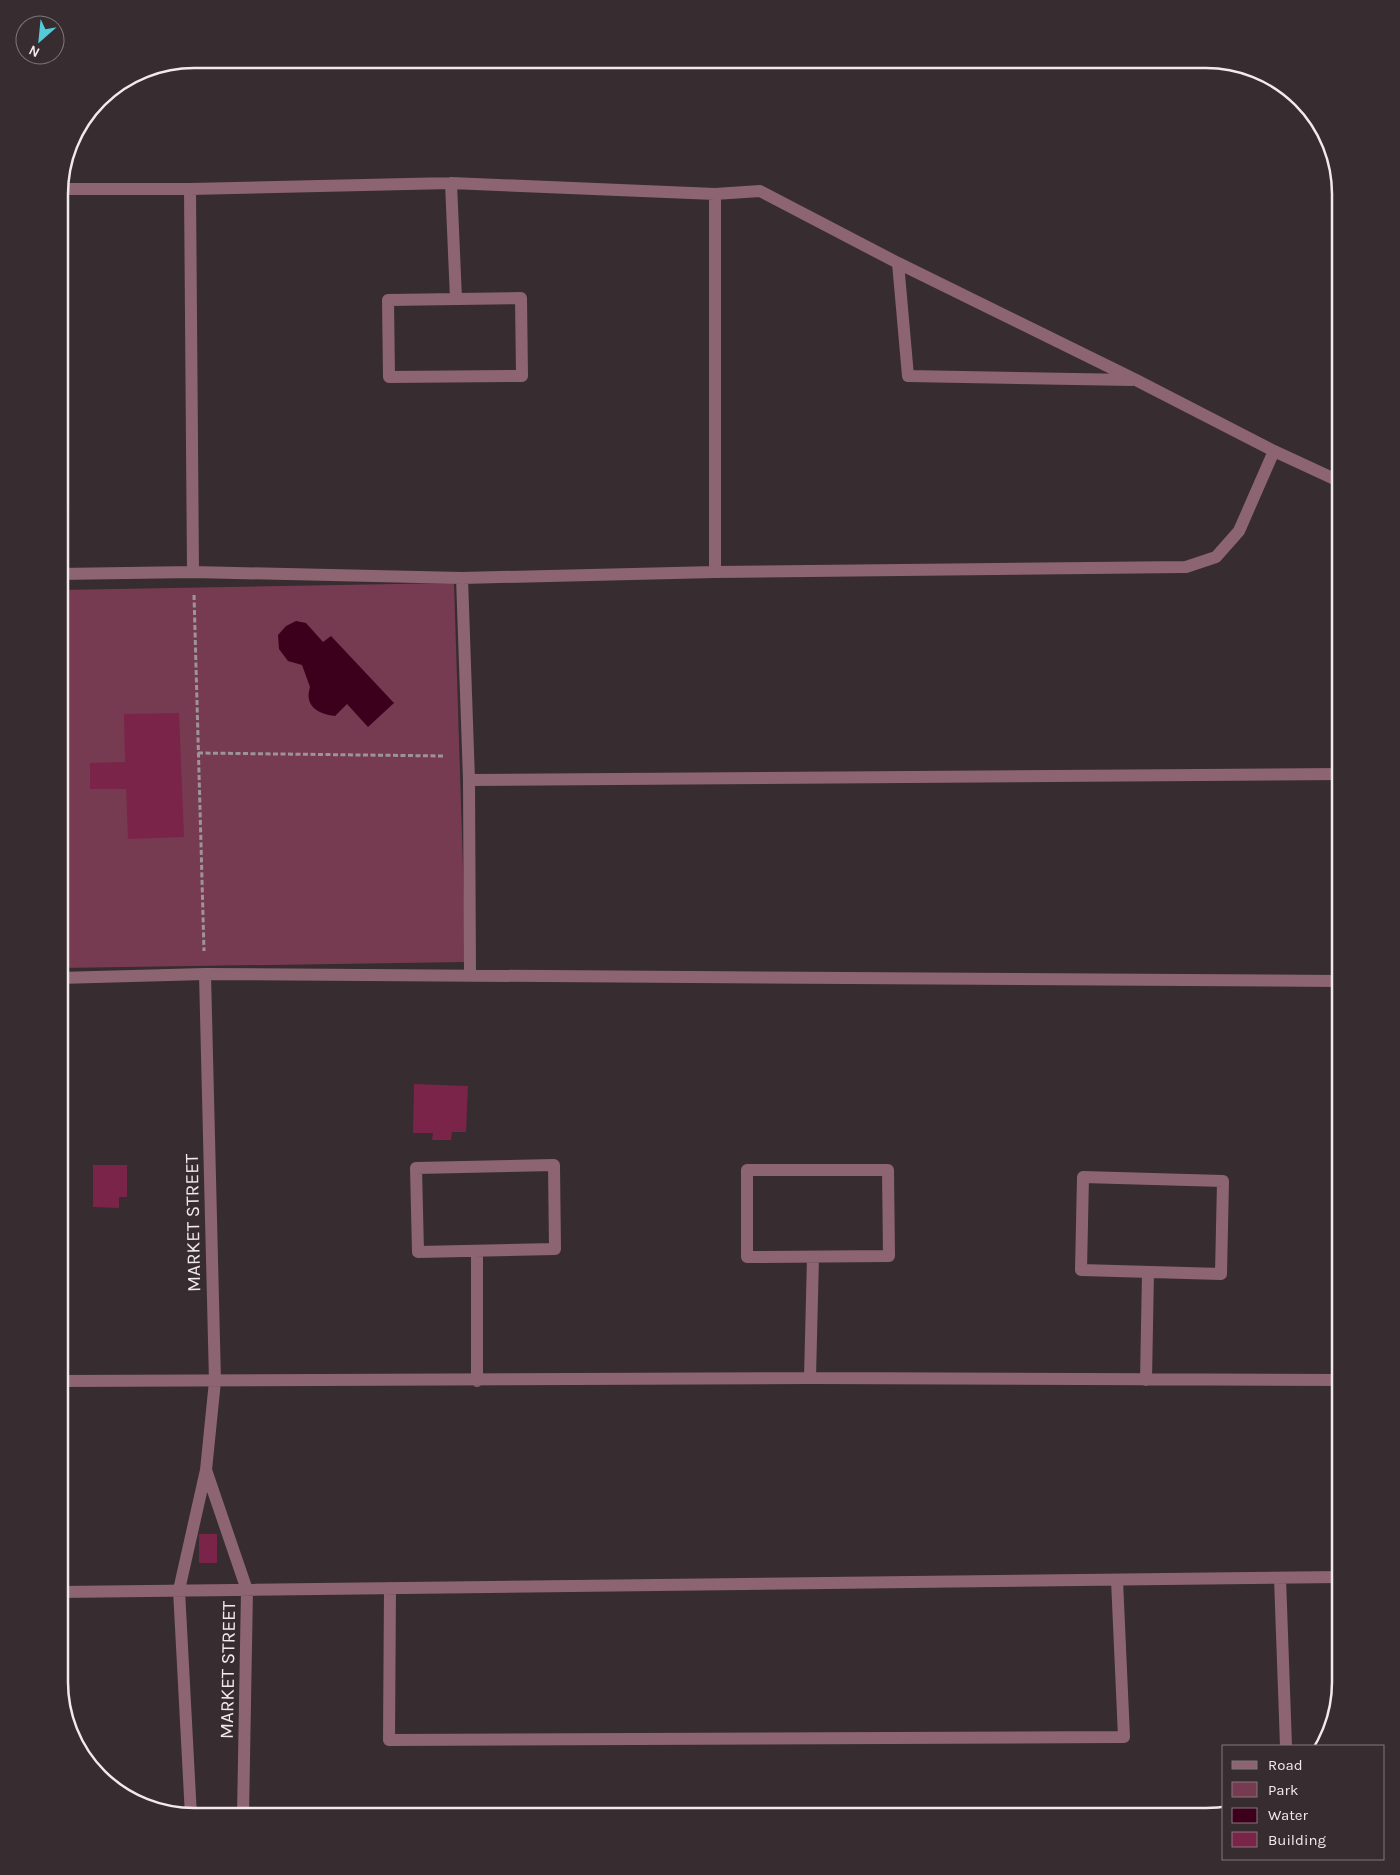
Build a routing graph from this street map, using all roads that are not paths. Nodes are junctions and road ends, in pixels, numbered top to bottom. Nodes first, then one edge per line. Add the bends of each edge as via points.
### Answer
1 (451, 183) junction
2 (68, 189) edge
3 (190, 190) junction
4 (715, 194) junction
5 (898, 263) junction
6 (456, 299) junction
7 (1136, 380) junction
8 (1274, 451) junction
9 (1332, 478) edge
10 (193, 572) junction
11 (714, 572) junction
12 (68, 574) edge
13 (462, 578) junction
14 (1332, 774) edge
15 (469, 780) junction
16 (205, 974) junction
17 (470, 974) junction
18 (67, 978) edge
19 (1332, 981) edge
20 (477, 1251) junction
21 (813, 1257) junction
22 (1148, 1272) junction
23 (810, 1378) junction
24 (1146, 1380) junction
25 (1332, 1380) edge
26 (67, 1381) edge
27 (215, 1381) junction
28 (477, 1381) junction
29 (206, 1470) junction
30 (1332, 1577) edge
31 (1280, 1578) junction
32 (1117, 1580) junction
33 (390, 1588) junction
34 (179, 1590) junction
35 (246, 1590) junction
36 (67, 1592) edge
37 (1286, 1745) edge
38 (191, 1808) edge
39 (243, 1808) edge

1 - 3 street
1 - 4 street
1 - 6 street
2 - 3 street
3 - 10 street
4 - 5 street via 760,191
4 - 11 street
5 - 7 street
5 - 7 street via 908,376
6 - 6 street via 521,298 522,376 389,377 388,300
7 - 8 street
8 - 9 street
8 - 11 street via 1239,531 1216,557 1186,567
10 - 12 street
10 - 13 street
11 - 13 street
13 - 15 street
14 - 15 street
15 - 17 street
16 - 17 street
16 - 18 street
16 - 27 street, MARKET STREET
17 - 19 street
20 - 20 street via 556,1249 554,1165 416,1168 418,1252
20 - 28 street
21 - 21 street via 889,1256 888,1170 747,1170 747,1257
21 - 23 street
22 - 22 street via 1221,1274 1223,1181 1083,1177 1081,1270
22 - 24 street
23 - 24 street
23 - 28 street
24 - 25 street
26 - 27 street
27 - 28 street
27 - 29 street, MARKET STREET
29 - 34 street, MARKET STREET
29 - 35 street, MARKET STREET
30 - 31 street
31 - 32 street
31 - 37 street
32 - 33 street
32 - 33 street via 1124,1737 389,1740
33 - 35 street
34 - 35 street
34 - 36 street
34 - 38 street, MARKET STREET
35 - 39 street, MARKET STREET

